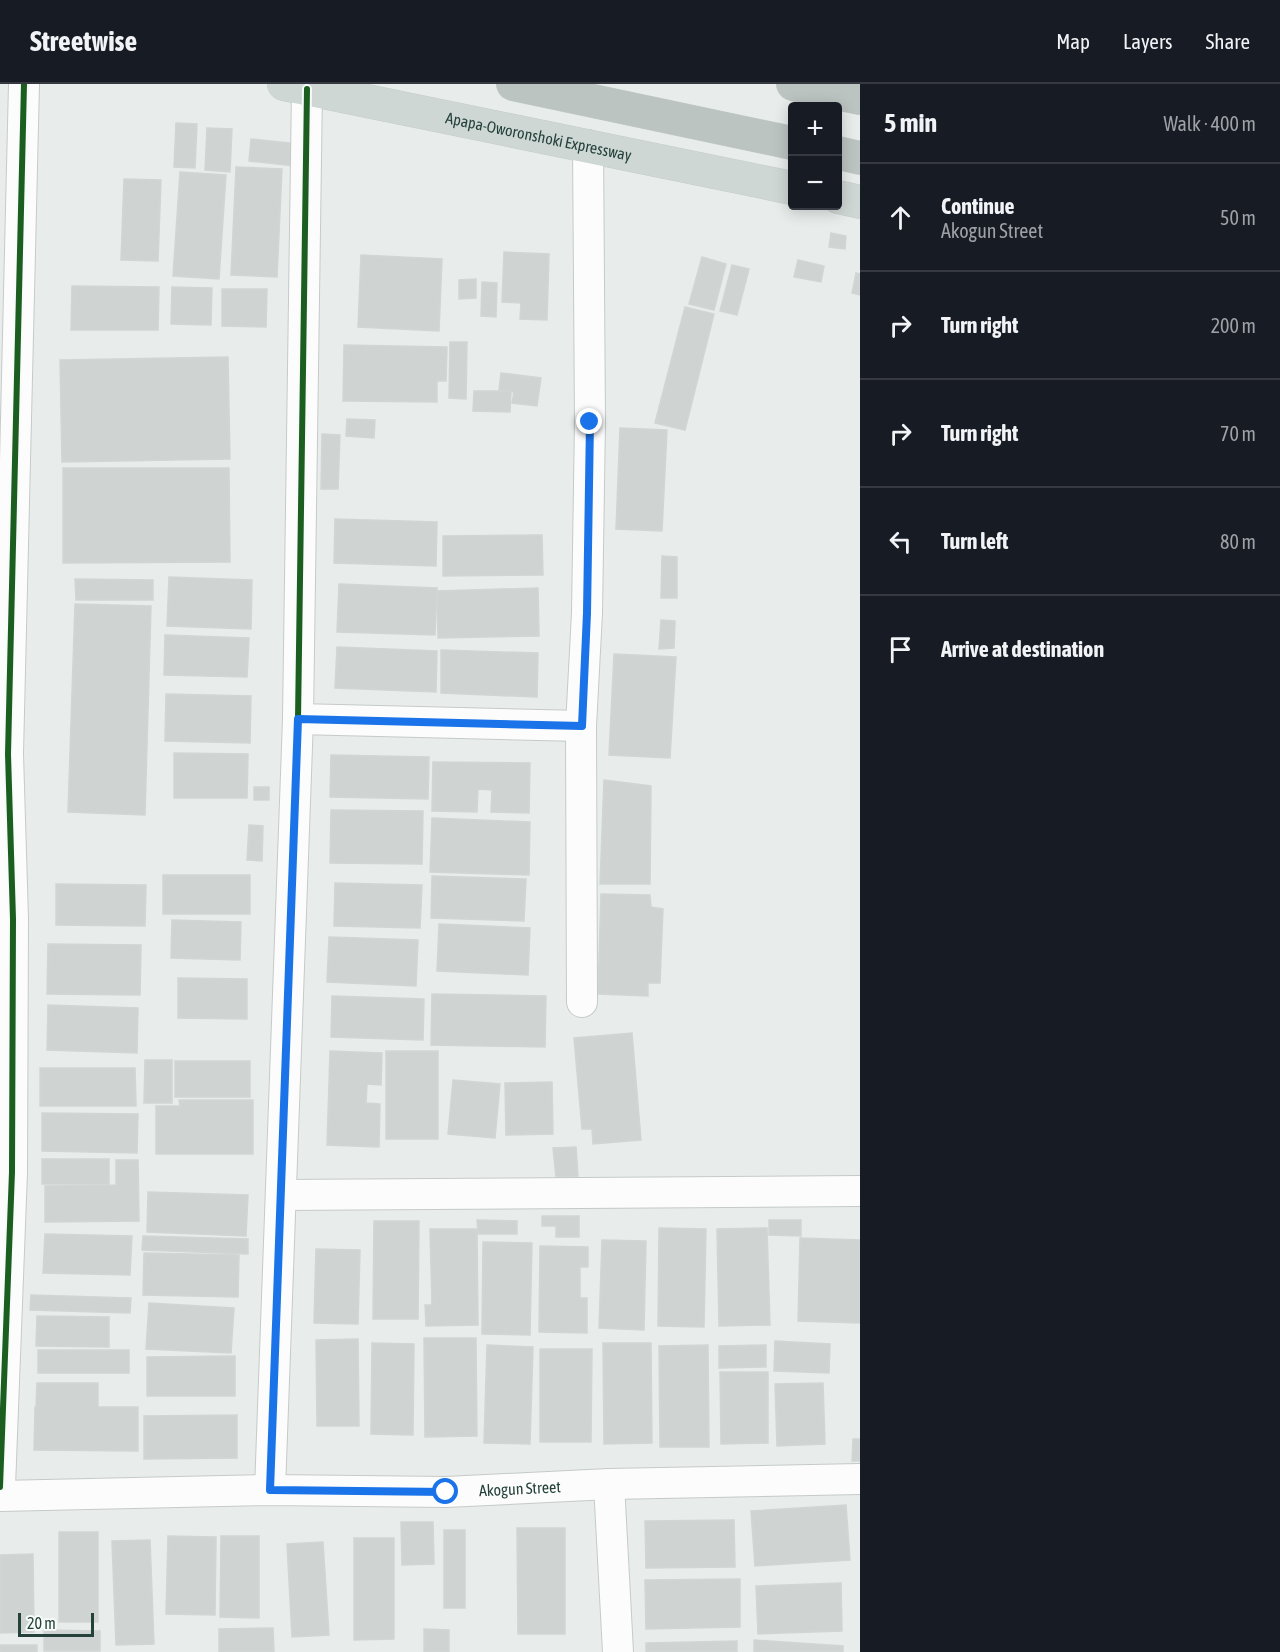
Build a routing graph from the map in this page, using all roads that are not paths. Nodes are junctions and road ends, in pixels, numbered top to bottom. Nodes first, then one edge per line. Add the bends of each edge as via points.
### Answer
1 (24, 84) edge
2 (513, 84) edge
3 (793, 84) edge
4 (296, 87) edge
5 (860, 98) edge
6 (788, 142) edge
7 (588, 145) junction
8 (842, 154) edge
9 (860, 158) edge
10 (788, 187) edge
11 (842, 198) edge
12 (860, 202) edge
13 (298, 719) junction
14 (582, 726) junction
15 (4, 754) edge
16 (7, 919) edge
17 (582, 1002) dead end
18 (860, 1191) edge
19 (281, 1194) junction
20 (860, 1479) edge
21 (609, 1484) junction
22 (0, 1487) edge
23 (270, 1490) junction
24 (0, 1496) edge
25 (618, 1652) edge

1 - 15 street
2 - 6 highway
3 - 5 highway
4 - 7 main road, Apapa-Oworonshoki Expressway
4 - 13 street
7 - 10 main road, Apapa-Oworonshoki Expressway
7 - 14 street via 590,422
8 - 9 highway
11 - 12 main road
13 - 14 street
13 - 19 street
14 - 17 street
15 - 16 street
16 - 22 street via 12,1172
18 - 19 street
19 - 23 street
20 - 21 street, Akogun Street
21 - 23 street, Akogun Street via 446,1492
21 - 25 street
23 - 24 street, Akogun Street

